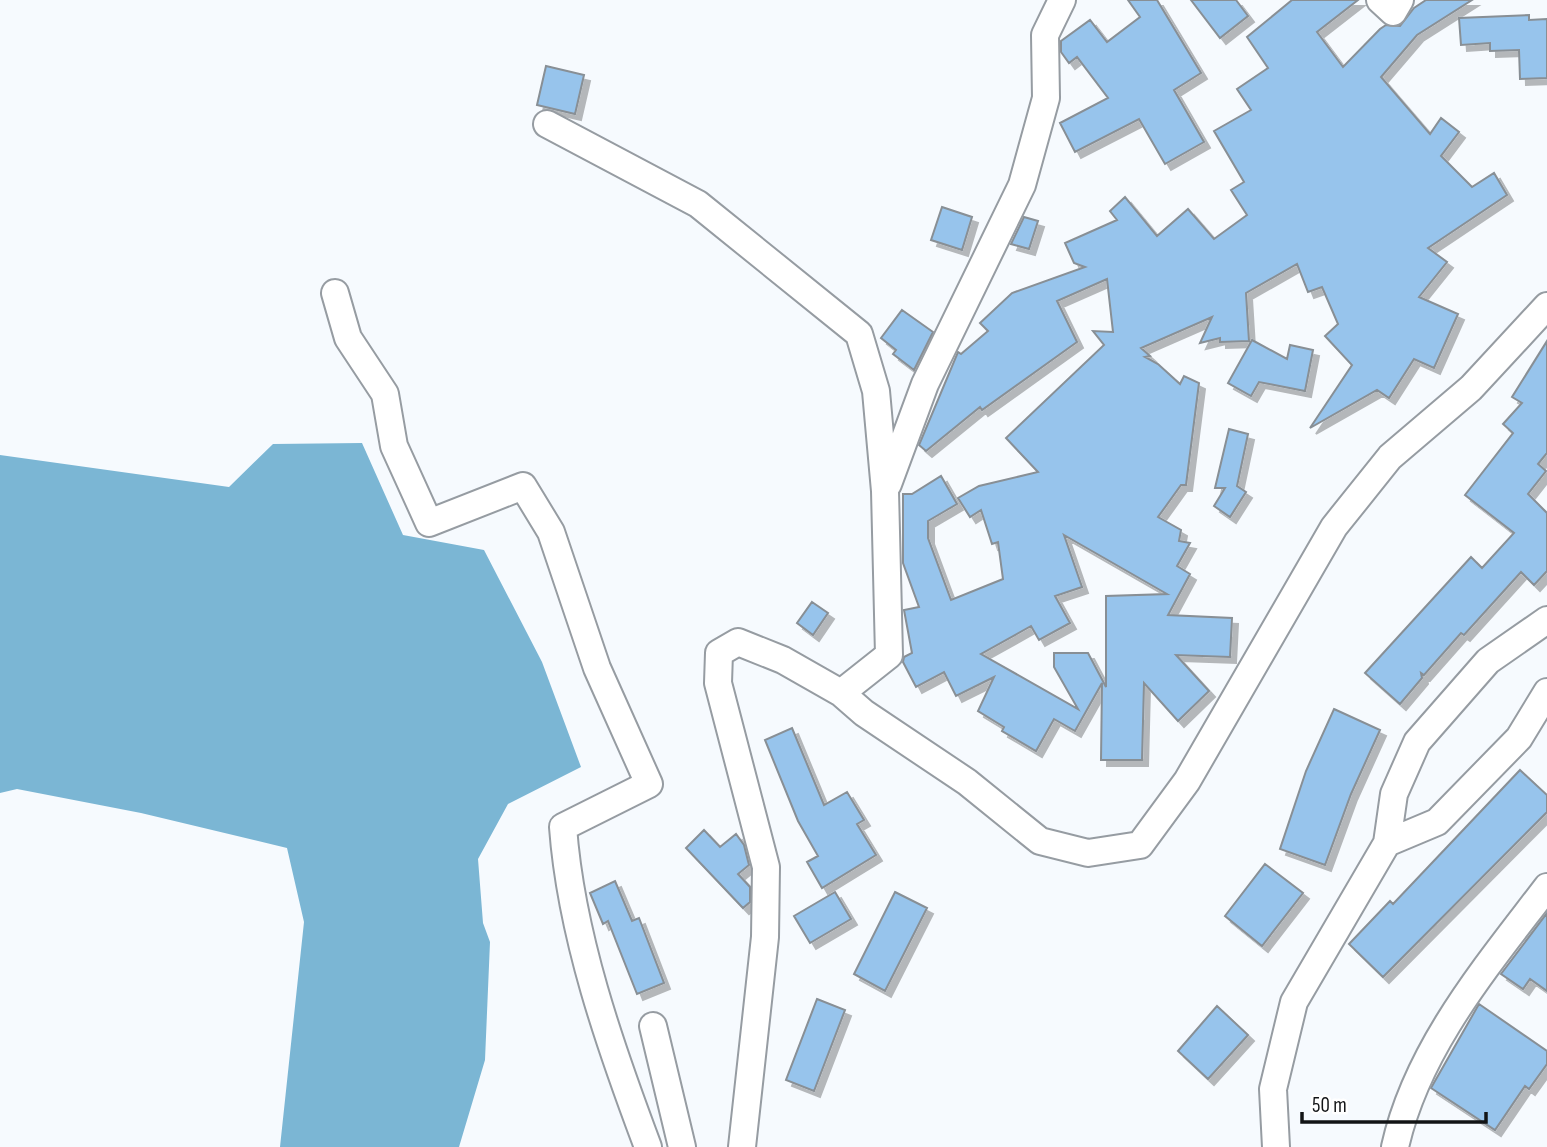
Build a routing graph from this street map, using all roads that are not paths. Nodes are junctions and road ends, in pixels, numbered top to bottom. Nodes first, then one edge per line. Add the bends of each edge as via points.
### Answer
1 (1062, 0) edge
2 (1380, 0) edge
3 (1400, 0) edge
4 (547, 124) dead end
5 (335, 293) dead end
6 (1547, 306) edge
7 (885, 491) junction
8 (1547, 620) edge
9 (1547, 692) edge
10 (841, 694) junction
11 (1387, 843) junction
12 (1547, 887) edge
13 (653, 1026) dead end
14 (648, 1147) edge
15 (682, 1147) edge
16 (742, 1147) edge
17 (1276, 1147) edge
18 (1395, 1147) edge

1 - 7 street via 1045,35 1046,98 1021,185 925,384
2 - 3 street via 1393,12
4 - 7 street via 698,204 859,334 876,391
5 - 14 street via 348,338 385,394 394,446 429,523 523,486 551,532 597,668 649,784 562,827 587,960
6 - 10 street via 1471,388 1390,457 1334,527 1187,781 1140,845 1088,853 1040,841 967,782
7 - 10 street via 889,655
8 - 11 street via 1488,660 1417,742 1394,794
9 - 11 street via 1519,738 1437,822
10 - 16 street via 783,660 738,642 719,653 718,683 766,867 765,937
11 - 17 street via 1294,1002 1273,1089
12 - 18 street via 1469,990 1424,1066
13 - 15 street

